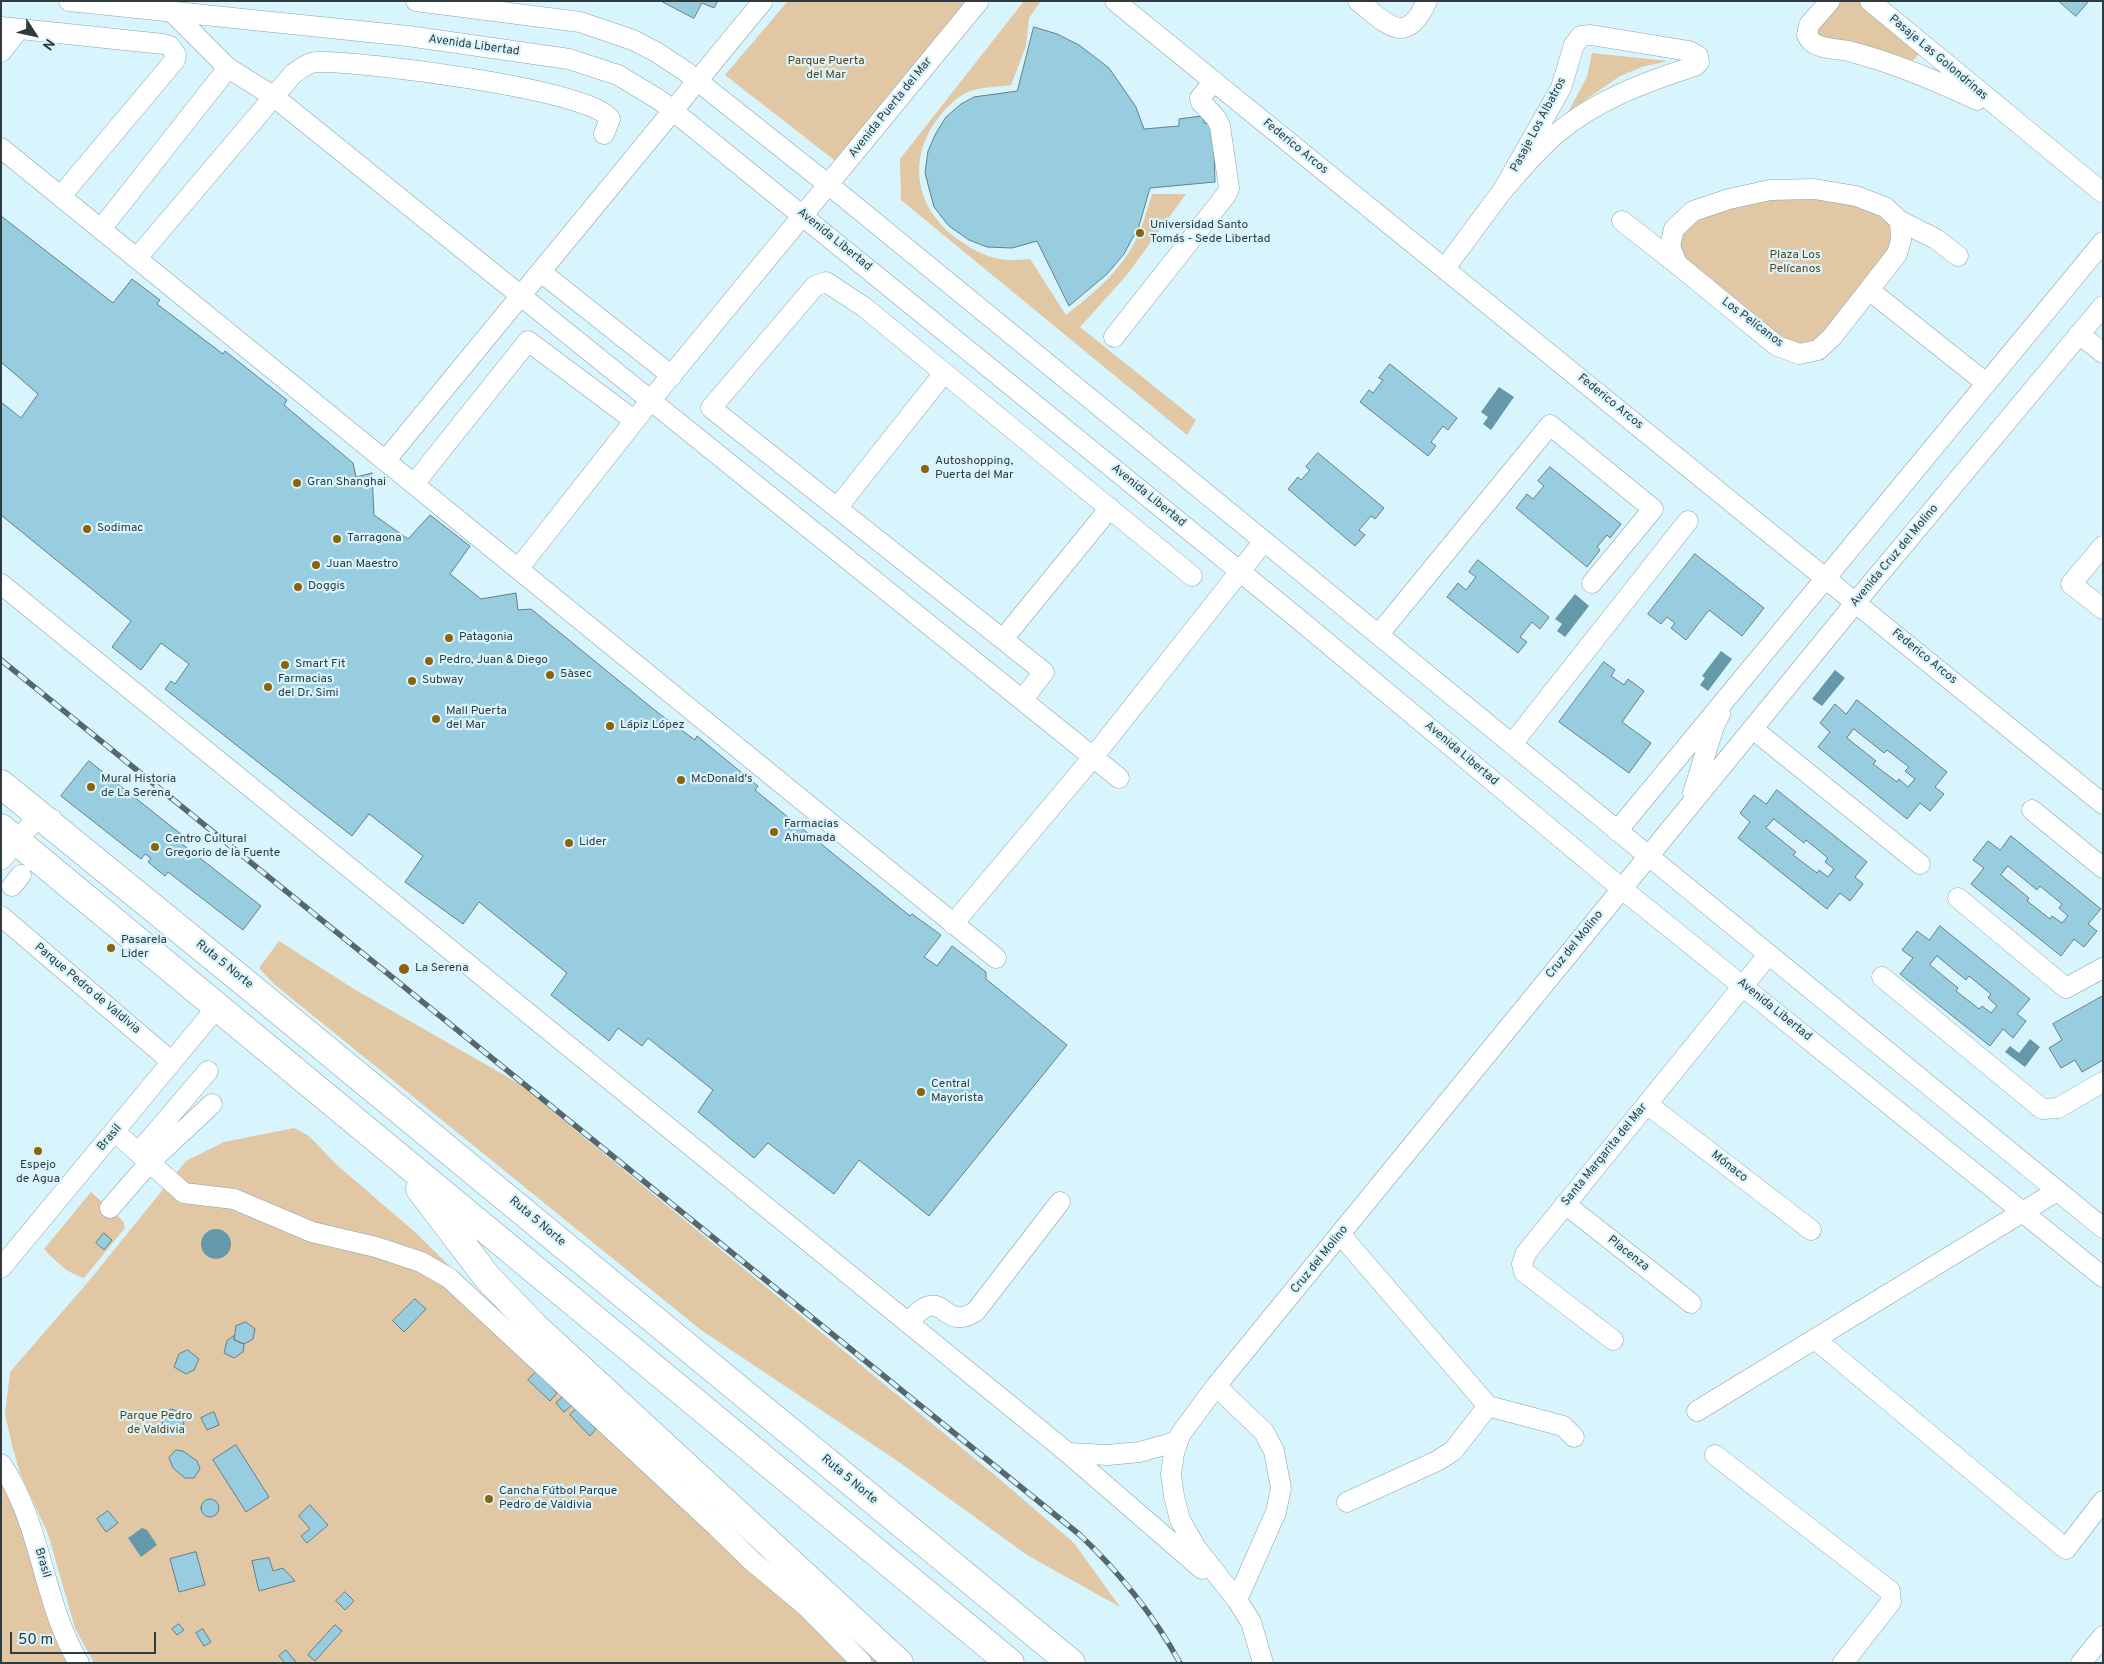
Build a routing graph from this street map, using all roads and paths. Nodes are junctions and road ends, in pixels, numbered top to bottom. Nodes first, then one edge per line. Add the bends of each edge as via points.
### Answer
1 (68, 1) edge
2 (416, 1) edge
3 (763, 1) edge
4 (979, 1) edge
5 (1115, 1) edge
6 (1358, 1) edge
7 (1427, 1) edge
8 (1830, 1) edge
9 (1870, 1) edge
10 (173, 14) junction
11 (10, 28) edge
12 (1, 52) edge
13 (228, 68) junction
14 (697, 81) junction
15 (1214, 81) junction
16 (274, 96) junction
17 (674, 112) junction
18 (2006, 114) junction
19 (604, 134) dead end
20 (4, 157) edge
21 (828, 186) junction
22 (1503, 190) junction
23 (2103, 193) edge
24 (61, 196) junction
25 (804, 216) junction
26 (1622, 221) dead end
27 (1900, 221) junction
28 (100, 228) junction
29 (2103, 242) edge
30 (1958, 256) dead end
31 (136, 258) junction
32 (1677, 264) junction
33 (1445, 268) junction
34 (541, 272) junction
35 (1869, 290) junction
36 (522, 295) junction
37 (2103, 306) edge
38 (2079, 334) junction
39 (1114, 337) dead end
40 (2103, 353) edge
41 (944, 373) junction
42 (672, 376) junction
43 (1986, 383) junction
44 (651, 400) junction
45 (635, 421) junction
46 (385, 460) junction
47 (414, 484) junction
48 (837, 508) junction
49 (1110, 508) junction
50 (1688, 521) dead end
51 (1264, 541) junction
52 (2103, 546) edge
53 (518, 569) junction
54 (1240, 571) junction
55 (1192, 576) dead end
56 (1825, 577) junction
57 (1592, 583) dead end
58 (1, 584) edge
59 (1856, 602) junction
60 (2103, 609) edge
61 (1379, 634) junction
62 (1003, 639) junction
63 (1730, 693) junction
64 (1023, 699) junction
65 (1753, 729) junction
66 (1512, 744) junction
67 (1094, 756) junction
68 (1119, 778) dead end
69 (1, 784) edge
70 (2103, 804) edge
71 (1688, 807) junction
72 (2032, 810) dead end
73 (39, 815) junction
74 (1617, 830) junction
75 (6, 843) edge
76 (1648, 856) junction
77 (1920, 864) dead end
78 (2103, 868) edge
79 (1622, 888) junction
80 (1958, 898) dead end
81 (1, 916) edge
82 (953, 924) junction
83 (1768, 956) junction
84 (996, 958) dead end
85 (2103, 968) edge
86 (1882, 977) dead end
87 (1743, 984) junction
88 (218, 1006) junction
89 (172, 1062) junction
90 (208, 1072) dead end
91 (2103, 1082) edge
92 (212, 1104) dead end
93 (1647, 1104) junction
94 (115, 1132) junction
95 (145, 1157) junction
96 (398, 1157) junction
97 (2057, 1191) junction
98 (1060, 1202) dead end
99 (1565, 1204) junction
100 (110, 1208) dead end
101 (2023, 1212) junction
102 (2103, 1228) edge
103 (1811, 1230) dead end
104 (1340, 1234) junction
105 (1, 1268) edge
106 (2103, 1277) edge
107 (1691, 1303) dead end
108 (908, 1323) junction
109 (1815, 1339) junction
110 (1613, 1340) dead end
111 (1216, 1386) junction
112 (1488, 1406) junction
113 (1697, 1411) dead end
114 (1574, 1437) dead end
115 (1178, 1441) junction
116 (1068, 1453) junction
117 (1716, 1455) dead end
118 (1, 1464) edge
119 (2103, 1500) edge
120 (1348, 1502) dead end
121 (1238, 1600) junction
122 (2099, 1641) edge
123 (78, 1663) edge
124 (862, 1663) edge
125 (899, 1663) edge
126 (1010, 1663) edge
127 (1071, 1663) edge
128 (1263, 1663) edge
129 (1843, 1663) edge
130 (2081, 1663) edge

1 - 10 street, Avenida Libertad
2 - 14 street via 598,27 656,52
3 - 14 street
4 - 21 street, Avenida Puerta del Mar
5 - 15 street, Federico Arcos
6 - 7 street via 1387,24 1398,28 1418,20
8 - 18 street, Pasaje Las Golondrinas via 1809,25 1807,34 1811,42 1903,68
9 - 18 street, Pasaje Las Golondrinas
10 - 13 street
10 - 17 street, Avenida Libertad via 408,36 569,59 618,75
11 - 12 street
11 - 24 street via 164,44 170,46 176,55
13 - 16 street
13 - 28 street
14 - 17 street
14 - 21 street
15 - 33 street, Federico Arcos
15 - 39 street via 1200,98 1220,126 1229,188
16 - 19 street via 292,74 314,62 413,71 517,86 567,98 608,116 609,125
16 - 31 street
16 - 36 street
17 - 25 street, Avenida Libertad
17 - 34 street
18 - 23 street, Pasaje Las Golondrinas
20 - 24 street
21 - 25 street, Avenida Puerta del Mar
21 - 51 street
22 - 22 street, Pasaje Los Albatros via 1561,88 1574,45 1581,36 1689,51 1698,56 1699,62 1695,66 1625,90 1556,134
22 - 33 street, Pasaje Los Albatros
24 - 28 street
25 - 42 street, Avenida Puerta del Mar
25 - 54 street, Avenida Libertad
26 - 32 street, Los Pelícanos
27 - 30 street via 1936,239
27 - 32 street via 1885,207 1856,196 1814,189 1770,190 1693,211 1674,229 1670,246
27 - 35 street, Los Pelícanos via 1901,240 1897,254
28 - 31 street
29 - 43 street, Avenida Cruz del Molino
31 - 46 street
32 - 35 street, Los Pelícanos via 1777,346 1799,354 1818,350
33 - 56 street, Federico Arcos
34 - 36 street
34 - 42 street
35 - 43 street
36 - 44 street
36 - 46 street
37 - 38 street, Avenida Cruz del Molino
38 - 40 street
38 - 59 street, Avenida Cruz del Molino
41 - 48 street
41 - 48 street via 864,308 826,282 815,286 711,408
41 - 49 street
42 - 44 street, Avenida Puerta del Mar
43 - 56 street, Avenida Cruz del Molino
44 - 45 street, Avenida Puerta del Mar
44 - 64 street
45 - 47 street via 528,341
45 - 53 street, Avenida Puerta del Mar
46 - 47 street
47 - 53 street
48 - 62 street
49 - 55 street
49 - 62 street
50 - 66 street
51 - 54 street
51 - 61 street
52 - 60 street via 2071,584
53 - 82 street
54 - 67 street
54 - 79 street, Avenida Libertad
56 - 59 street, Federico Arcos
56 - 63 street, Avenida Cruz del Molino
57 - 61 street via 1653,509 1550,425
58 - 108 street
59 - 65 street, Avenida Cruz del Molino
59 - 70 street, Federico Arcos
61 - 66 street
62 - 64 street via 1044,672
63 - 71 street, Avenida Cruz del Molino via 1714,726
63 - 74 street, Avenida Cruz del Molino
64 - 67 street
65 - 71 street, Avenida Cruz del Molino
65 - 77 street
66 - 74 street
67 - 68 street
67 - 82 street
69 - 73 highway, Ruta 5 Norte
71 - 76 street, Avenida Cruz del Molino
72 - 78 street
73 - 75 street
73 - 127 highway, Ruta 5 Norte
74 - 76 street
75 - 88 highway
76 - 79 street, Avenida Cruz del Molino
76 - 83 street
79 - 87 street, Avenida Libertad
79 - 104 street, Cruz del Molino
80 - 85 street via 2066,988
81 - 89 street, Parque Pedro de Valdivia
82 - 84 street
83 - 87 street, Santa Margarita del Mar
83 - 97 street
86 - 91 street via 2042,1109 2058,1108
87 - 93 street, Santa Margarita del Mar
87 - 101 street, Avenida Libertad
88 - 89 street, Brasil
88 - 96 highway
89 - 94 street, Brasil
90 - 95 street
92 - 95 street
93 - 99 street, Santa Margarita del Mar
93 - 103 street, Mónaco
94 - 95 street
94 - 105 street, Brasil
95 - 100 street
95 - 124 street via 184,1192 234,1199 312,1232 376,1247 421,1262 449,1278 752,1561 806,1606
96 - 125 highway via 469,1255 534,1326
96 - 126 highway
97 - 101 street
97 - 102 street
98 - 108 street via 976,1311 966,1318 954,1317 937,1306 928,1305
99 - 107 street, Placenza
99 - 110 street, Santa Margarita del Mar via 1526,1253 1522,1264 1524,1272
101 - 106 street, Avenida Libertad
101 - 109 street
104 - 111 street, Cruz del Molino
104 - 112 street
108 - 116 street
109 - 113 street
109 - 119 street via 2066,1549
111 - 115 street, Cruz del Molino
111 - 121 street via 1264,1432 1274,1451 1281,1488 1276,1512
112 - 114 street via 1563,1426
112 - 120 street via 1453,1450 1437,1461
115 - 116 street via 1140,1452 1108,1455
115 - 121 street, Cruz del Molino via 1171,1474 1180,1520 1196,1548
116 - 121 street
117 - 129 street via 1890,1591 1890,1602
118 - 123 street, Brasil via 30,1521 63,1634
121 - 128 street, Cruz del Molino via 1251,1622
122 - 130 street

